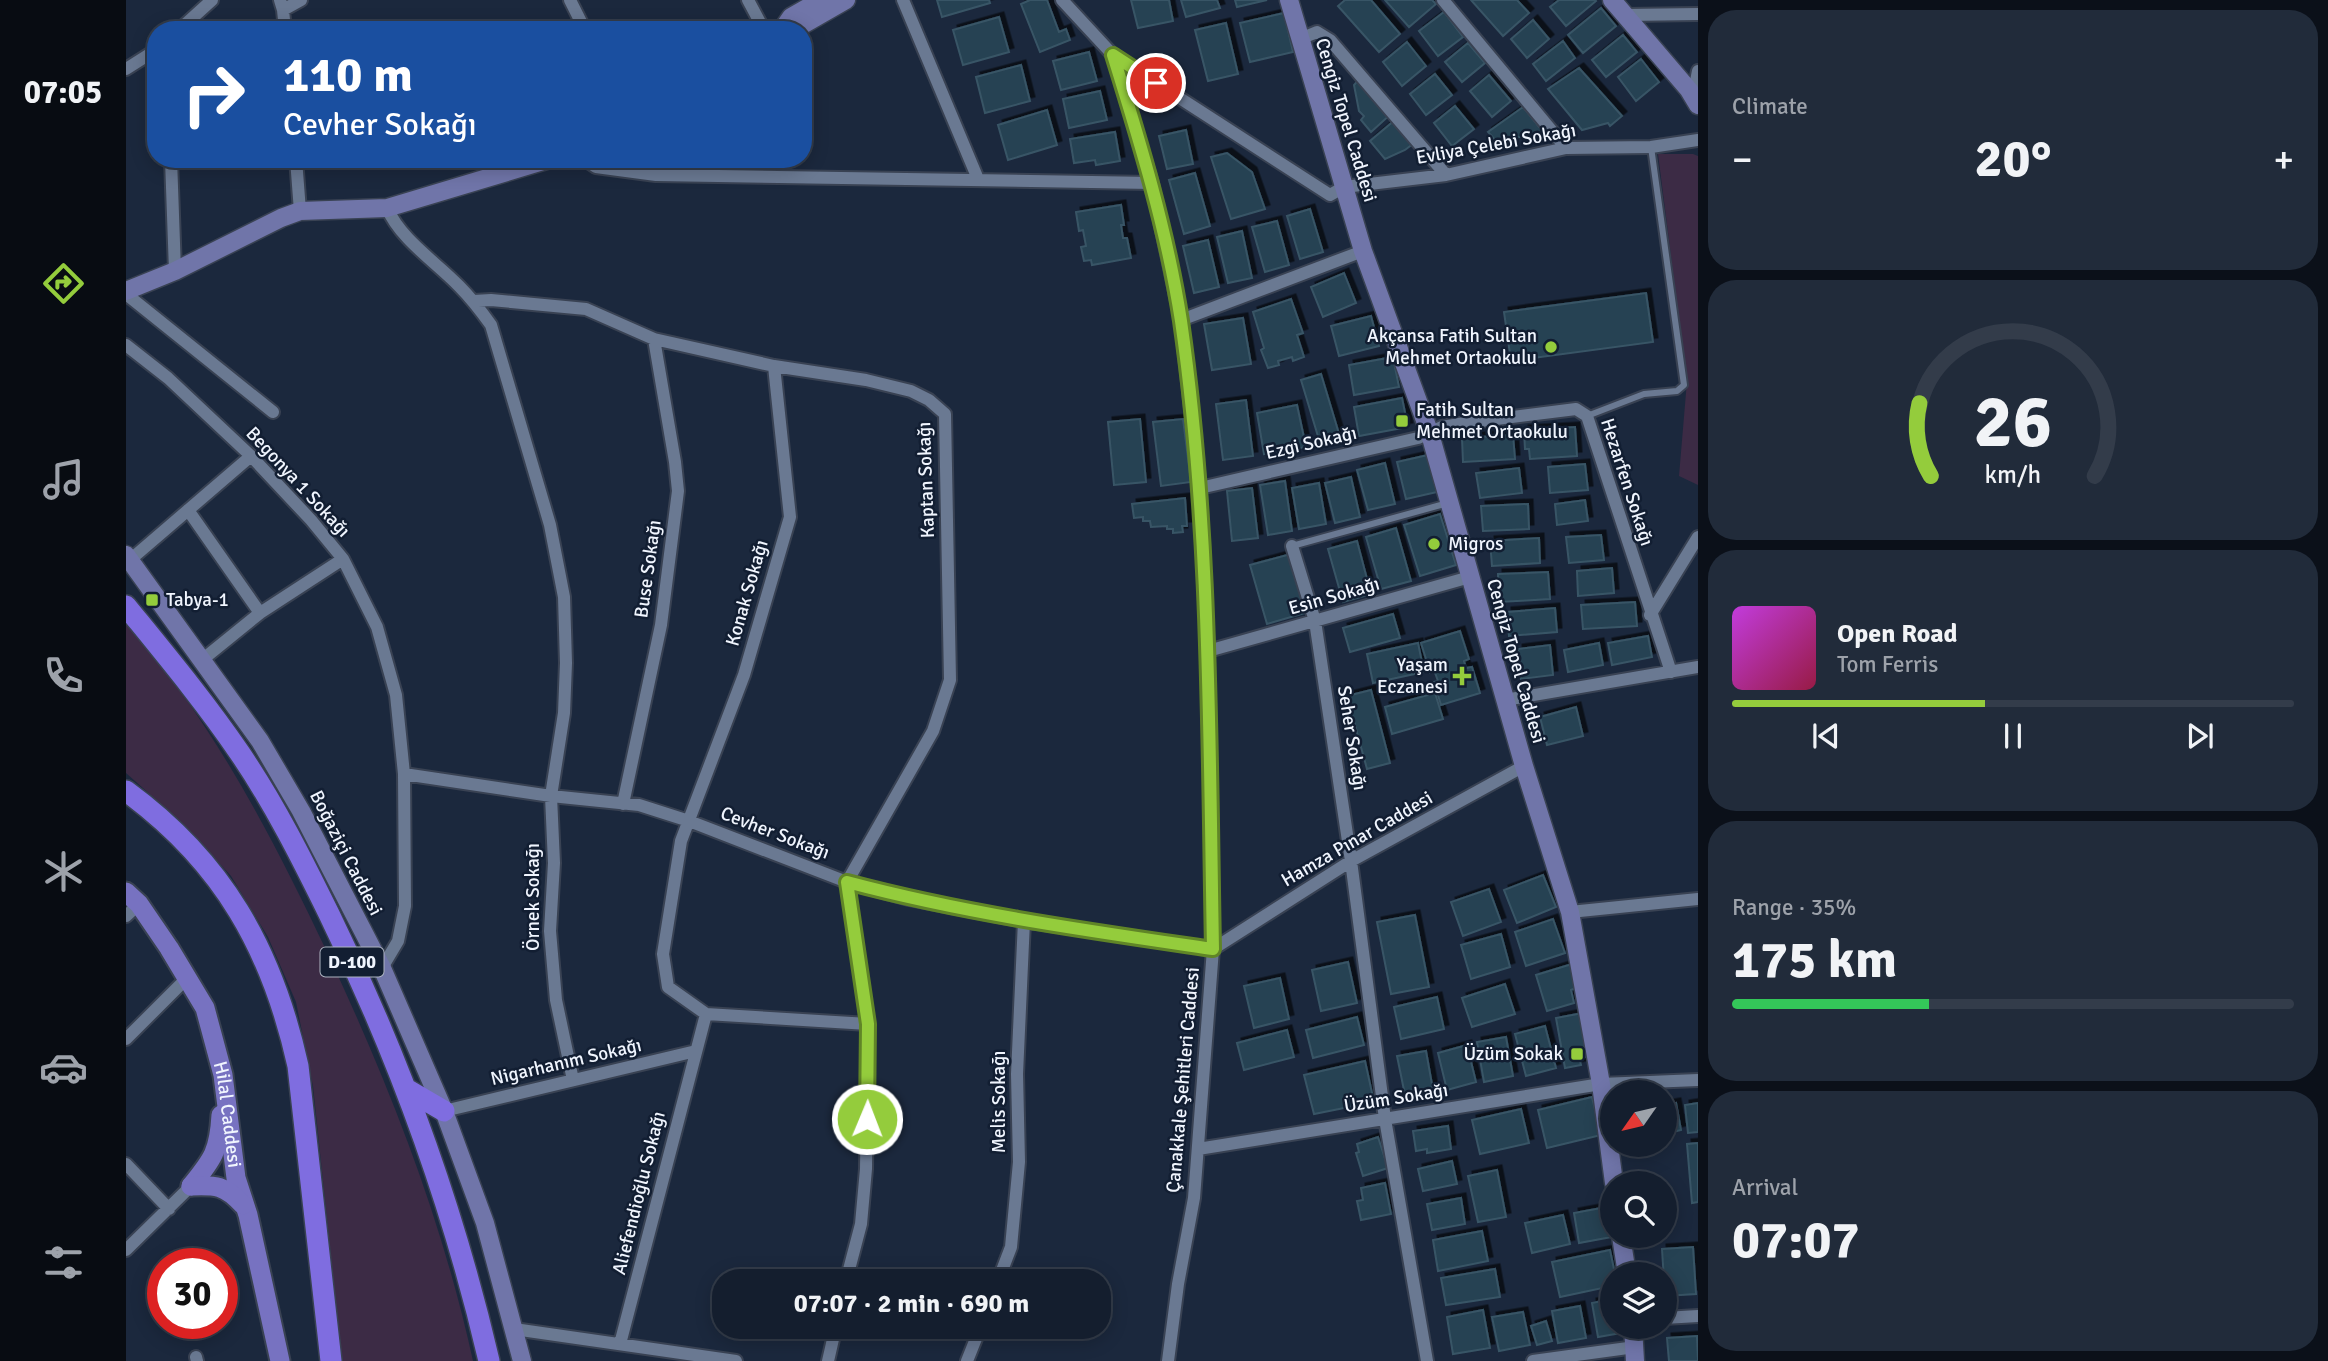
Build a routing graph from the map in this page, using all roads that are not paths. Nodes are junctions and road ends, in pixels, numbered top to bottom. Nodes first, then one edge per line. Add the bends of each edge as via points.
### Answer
1 (212, 0) edge
2 (301, 0) edge
3 (570, 0) edge
4 (748, 0) edge
5 (821, 0) edge
6 (846, 0) edge
7 (903, 0) edge
8 (1443, 0) edge
9 (1612, 0) edge
10 (1066, 1) edge
11 (1291, 1) edge
12 (281, 5) edge
13 (1698, 14) edge
14 (1626, 15) junction
15 (189, 21) edge
16 (580, 21) edge
17 (759, 21) edge
18 (789, 21) edge
19 (809, 21) edge
20 (1300, 39) junction
21 (1113, 55) junction
22 (147, 56) edge
23 (126, 69) edge
24 (1698, 71) edge
25 (1694, 97) edge
26 (1698, 140) edge
27 (1651, 147) junction
28 (1566, 148) junction
29 (171, 168) edge
30 (297, 168) edge
31 (520, 168) edge
32 (603, 168) edge
33 (1446, 175) junction
34 (978, 179) junction
35 (1152, 183) junction
36 (1343, 187) junction
37 (387, 208) junction
38 (300, 211) junction
39 (1363, 251) junction
40 (174, 271) junction
41 (126, 293) edge
42 (474, 301) junction
43 (1181, 320) junction
44 (654, 339) junction
45 (126, 345) edge
46 (774, 366) junction
47 (273, 412) dead end
48 (1587, 416) junction
49 (1430, 434) junction
50 (251, 456) junction
51 (1200, 488) junction
52 (1450, 502) junction
53 (188, 510) junction
54 (1698, 537) edge
55 (1292, 547) joint
56 (128, 558) edge
57 (343, 559) junction
58 (1470, 577) junction
59 (126, 606) edge
60 (260, 613) junction
61 (1650, 615) junction
62 (1315, 621) junction
63 (1208, 651) junction
64 (202, 660) junction
65 (1698, 667) edge
66 (1671, 672) junction
67 (1505, 700) junction
68 (1524, 766) junction
69 (404, 774) junction
70 (126, 791) edge
71 (551, 796) junction
72 (623, 804) junction
73 (689, 821) junction
74 (1351, 861) junction
75 (847, 882) junction
76 (1698, 899) edge
77 (130, 904) edge
78 (1570, 912) junction
79 (1024, 921) junction
80 (1213, 949) junction
81 (382, 968) junction
82 (188, 977) junction
83 (706, 1014) junction
84 (868, 1024) junction
85 (126, 1039) edge
86 (696, 1051) junction
87 (223, 1075) junction
88 (573, 1080) junction
89 (1600, 1080) edge
90 (1698, 1080) edge
91 (1677, 1081) edge
92 (1600, 1084) edge
93 (408, 1090) junction
94 (444, 1111) junction
95 (1385, 1119) junction
96 (1198, 1149) junction
97 (126, 1164) edge
98 (191, 1186) junction
99 (243, 1205) junction
100 (169, 1209) junction
101 (126, 1250) edge
102 (849, 1269) edge
103 (1003, 1269) edge
104 (1698, 1316) edge
105 (1677, 1317) edge
106 (514, 1329) junction
107 (833, 1339) edge
108 (976, 1339) edge
109 (620, 1344) junction
110 (1635, 1354) edge
111 (280, 1361) edge
112 (331, 1361) edge
113 (489, 1361) edge
114 (522, 1361) edge
115 (736, 1361) edge
116 (828, 1361) edge
117 (967, 1361) edge
118 (1168, 1361) edge
119 (1427, 1361) edge
120 (1533, 1361) edge

1 - 15 street
2 - 12 street
3 - 16 street
4 - 17 street
5 - 18 main road
6 - 19 main road
7 - 34 street
8 - 28 street
9 - 14 main road
10 - 21 street
11 - 20 main road, Cengiz Topel Caddesi
13 - 14 street
14 - 25 main road
20 - 33 street via 1317,32 1330,40
20 - 36 main road, Cengiz Topel Caddesi
21 - 35 street, Çanakkale Şehitleri Caddesi
21 - 36 street, Evliya Çelebi Sokağı via 1330,195
22 - 23 street
24 - 25 street
26 - 27 street, Evliya Çelebi Sokağı
27 - 28 street, Evliya Çelebi Sokağı
27 - 48 lane via 1684,385 1677,391 1644,394
28 - 33 street, Evliya Çelebi Sokağı
29 - 40 street
30 - 38 street
31 - 37 main road
32 - 34 street via 656,176
33 - 36 street, Evliya Çelebi Sokağı
34 - 35 street
35 - 43 street, Çanakkale Şehitleri Caddesi
36 - 39 main road, Cengiz Topel Caddesi
37 - 38 main road
37 - 42 street, Örnek Sokağı via 402,230
38 - 40 main road
39 - 43 street
39 - 49 main road, Cengiz Topel Caddesi
40 - 41 main road
41 - 47 street
42 - 44 street, Kaptan Sokağı via 586,309
42 - 71 street, Örnek Sokağı via 491,325 500,351 550,525 564,597 564,713
43 - 51 street, Çanakkale Şehitleri Caddesi
44 - 46 street, Kaptan Sokağı
44 - 72 street, Buse Sokağı via 678,492 661,625
45 - 50 street, Begonya 1 Sokağı via 169,378
46 - 73 street, Konak Sokağı via 790,517 744,675
46 - 75 street, Kaptan Sokağı via 911,391 945,414 950,680 933,731
48 - 49 street, Hezarfen Sokağı via 1576,409 1465,423
48 - 61 street, Hezarfen Sokağı
49 - 51 street, Ezgi Sokağı
49 - 52 main road, Cengiz Topel Caddesi
50 - 53 street
50 - 57 street, Begonya 1 Sokağı
51 - 63 street, Çanakkale Şehitleri Caddesi
52 - 55 lane
52 - 58 main road, Cengiz Topel Caddesi
53 - 56 street
53 - 60 street
54 - 61 street
55 - 62 street, Seher Sokağı
56 - 64 main road, Boğaziçi Caddesi
57 - 60 street
57 - 69 street, Begonya 1 Sokağı via 377,626 396,695
58 - 62 street, Esin Sokağı
58 - 67 main road, Cengiz Topel Caddesi
59 - 93 highway, D-100 via 240,753 280,817 347,951
60 - 64 street
61 - 66 street, Hezarfen Sokağı
62 - 63 street, Esin Sokağı
62 - 74 street, Seher Sokağı
63 - 80 street, Çanakkale Şehitleri Caddesi
64 - 81 main road, Boğaziçi Caddesi via 260,741 301,811
65 - 66 street
66 - 67 street
67 - 68 main road, Cengiz Topel Caddesi
68 - 74 street, Hamza Pınar Caddesi
68 - 78 main road, Cengiz Topel Caddesi
69 - 71 street, Cevher Sokağı
69 - 81 street, Begonya 1 Sokağı via 405,906 398,941
70 - 112 highway via 173,829 219,881 241,911 276,988 298,1066
71 - 72 street, Cevher Sokağı
71 - 88 street, Örnek Sokağı via 550,931 556,1000
72 - 73 street, Cevher Sokağı
73 - 75 street, Cevher Sokağı
73 - 83 street via 681,841 663,954 668,987
74 - 80 street, Hamza Pınar Caddesi
74 - 95 street, Seher Sokağı
75 - 79 street, Cevher Sokağı
75 - 84 street
76 - 78 street
77 - 82 main road, Hilal Caddesi
78 - 89 main road, Cengiz Topel Caddesi
79 - 80 street, Cevher Sokağı
79 - 103 street, Melis Sokağı via 1017,1074 1019,1162 1011,1247
80 - 96 street, Çanakkale Şehitleri Caddesi
81 - 94 main road, Boğaziçi Caddesi
82 - 85 street
82 - 87 main road, Hilal Caddesi via 205,1008
83 - 84 street
83 - 86 street, Aliefendioğlu Sokağı
84 - 102 street via 866,1169 861,1223
86 - 88 street, Nigarhanım Sokağı
86 - 109 street, Aliefendioğlu Sokağı
87 - 98 main road via 218,1148
87 - 99 main road, Hilal Caddesi
88 - 94 street, Nigarhanım Sokağı
90 - 91 street, Üzüm Sokağı
92 - 95 street, Üzüm Sokağı
93 - 94 highway
93 - 113 highway, D-100 via 455,1228
94 - 106 main road, Boğaziçi Caddesi via 485,1223
95 - 96 street, Üzüm Sokağı
95 - 119 street, Seher Sokağı
96 - 118 street, Çanakkale Şehitleri Caddesi
97 - 100 street
98 - 99 main road via 224,1188
98 - 100 street
99 - 111 main road, Hilal Caddesi
100 - 101 street
104 - 105 street
106 - 109 street
106 - 114 main road, Boğaziçi Caddesi
107 - 116 street
108 - 117 street
109 - 115 street
110 - 120 street

